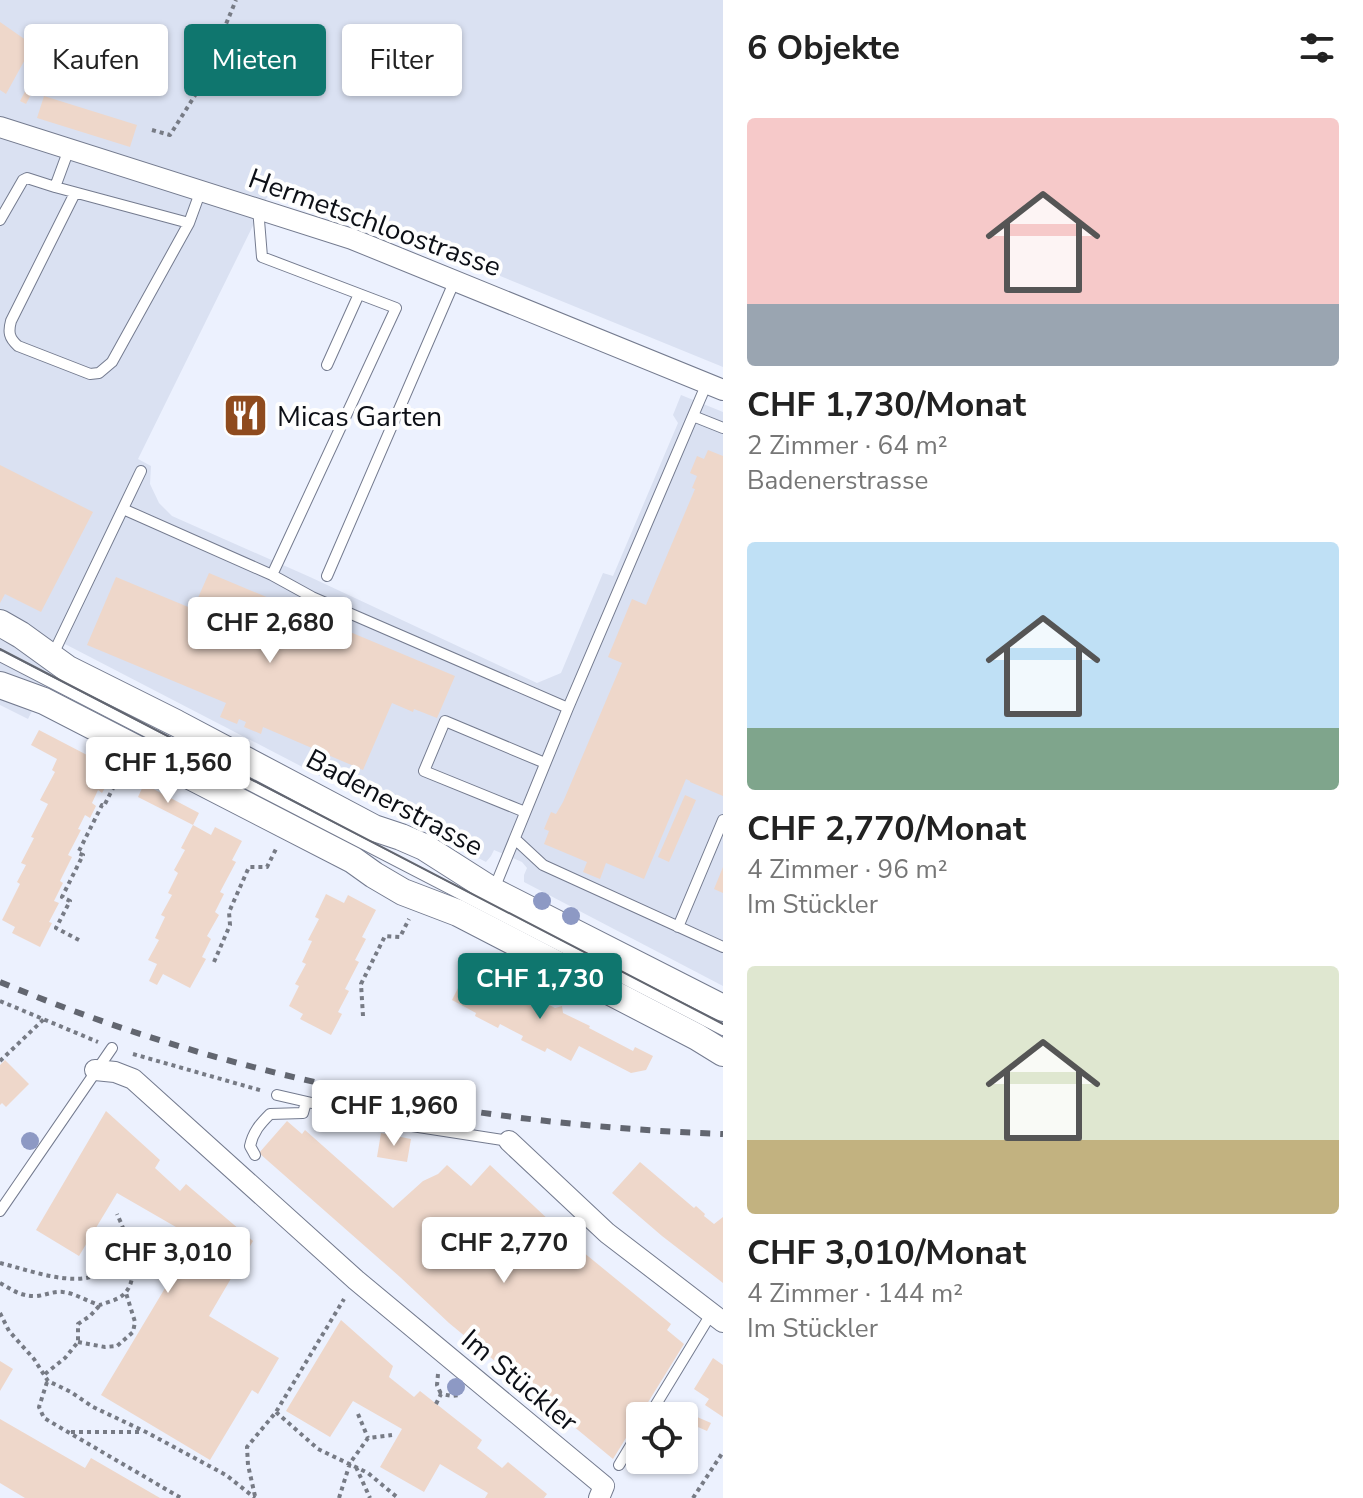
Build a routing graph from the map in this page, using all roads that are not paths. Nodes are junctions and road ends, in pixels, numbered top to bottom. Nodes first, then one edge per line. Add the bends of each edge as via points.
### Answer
1 (0, 127) edge
2 (69, 149) junction
3 (55, 187) junction
4 (201, 190) junction
5 (75, 193) junction
6 (258, 208) junction
7 (0, 220) edge
8 (189, 223) junction
9 (455, 280) junction
10 (359, 294) junction
11 (327, 365) dead end
12 (715, 386) edge
13 (693, 416) junction
14 (723, 428) edge
15 (141, 471) dead end
16 (123, 509) junction
17 (272, 575) junction
18 (327, 576) dead end
19 (0, 623) edge
20 (57, 646) dead end
21 (0, 656) edge
22 (0, 685) edge
23 (568, 708) junction
24 (545, 763) junction
25 (525, 812) junction
26 (723, 820) edge
27 (515, 839) junction
28 (493, 891) junction
29 (678, 927) junction
30 (723, 947) edge
31 (723, 1008) edge
32 (723, 1030) edge
33 (112, 1048) road end
34 (723, 1053) edge
35 (95, 1070) junction
36 (277, 1095) road end
37 (306, 1102) junction
38 (509, 1141) joint
39 (255, 1155) dead end
40 (0, 1211) edge
41 (717, 1318) edge
42 (659, 1402) edge
43 (626, 1453) edge
44 (619, 1465) dead end
45 (599, 1498) edge

1 - 2 street, Hermetschloostrasse
2 - 3 lane
2 - 4 street, Hermetschloostrasse
3 - 5 lane
3 - 7 lane via 23,180
4 - 6 street, Hermetschloostrasse
4 - 8 lane
5 - 8 lane
5 - 8 lane via 9,330 18,346 90,374 112,362
6 - 9 street, Hermetschloostrasse
6 - 10 lane via 262,257
9 - 12 street, Hermetschloostrasse
9 - 18 lane
10 - 11 lane
10 - 17 lane via 396,308
12 - 13 lane
13 - 14 lane
13 - 23 lane
15 - 16 lane
16 - 17 lane
16 - 20 lane
17 - 23 lane
19 - 28 street, Badenerstrasse via 68,669 374,828 424,847
21 - 32 lane
22 - 34 street via 44,701 177,768 353,860 403,892 458,913
23 - 24 lane
24 - 25 lane
24 - 25 lane via 445,721 424,771
25 - 27 lane
26 - 29 lane
27 - 28 lane
27 - 29 lane via 543,865
28 - 31 street, Badenerstrasse
29 - 30 lane
33 - 35 lane
35 - 40 lane
35 - 45 street, Im Stückler via 133,1079 356,1280 604,1486
36 - 37 lane
37 - 38 lane
37 - 39 lane via 303,1113 270,1114 260,1123 250,1146
38 - 41 street via 607,1233
41 - 42 lane
43 - 44 lane

